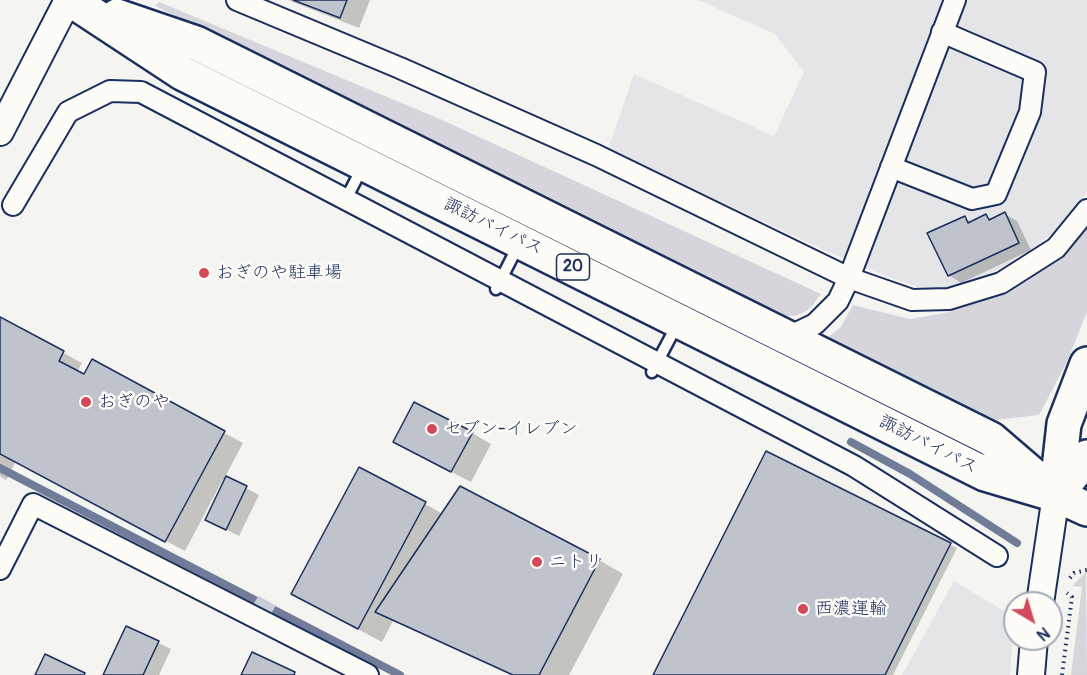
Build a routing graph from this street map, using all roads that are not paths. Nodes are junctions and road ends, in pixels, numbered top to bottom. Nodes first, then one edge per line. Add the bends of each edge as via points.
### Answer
1 (71, 0) edge
2 (237, 0) edge
3 (955, 0) edge
4 (942, 32) junction
5 (0, 132) edge
6 (365, 163) junction
7 (891, 167) junction
8 (343, 203) junction
9 (13, 205) dead end
10 (1087, 210) edge
11 (520, 241) junction
12 (849, 278) junction
13 (498, 285) junction
14 (679, 320) junction
15 (786, 338) junction
16 (1087, 364) edge
17 (654, 368) junction
18 (1087, 457) edge
19 (1056, 495) junction
20 (1087, 509) edge
21 (997, 556) dead end
22 (0, 569) edge
23 (1043, 591) edge
24 (1033, 651) edge
25 (368, 675) edge
26 (1031, 675) edge

1 - 5 street
1 - 6 highway, 諏訪バイパス / 20 via 182,73
1 - 15 highway, 諏訪バイパス / 20 via 195,43
2 - 12 street via 596,155
3 - 4 street
4 - 7 street
4 - 7 street via 1035,72 1030,112 996,194 972,200
6 - 8 lane
6 - 11 highway, 諏訪バイパス / 20
7 - 12 street
8 - 9 street via 141,92 110,91 68,112
8 - 13 street
10 - 12 street via 1056,248 1001,283 949,299 912,300
11 - 13 lane
11 - 14 highway, 諏訪バイパス / 20
12 - 15 street via 838,301 815,324
13 - 17 street
14 - 17 lane
14 - 19 highway, 諏訪バイパス / 20 via 986,474
15 - 19 highway, 諏訪バイパス / 20 via 991,439
16 - 19 highway via 1064,424
17 - 21 street via 854,466
18 - 19 highway
19 - 20 highway, 諏訪バイパス / 20
19 - 23 street
22 - 25 street via 33,504
24 - 26 street

